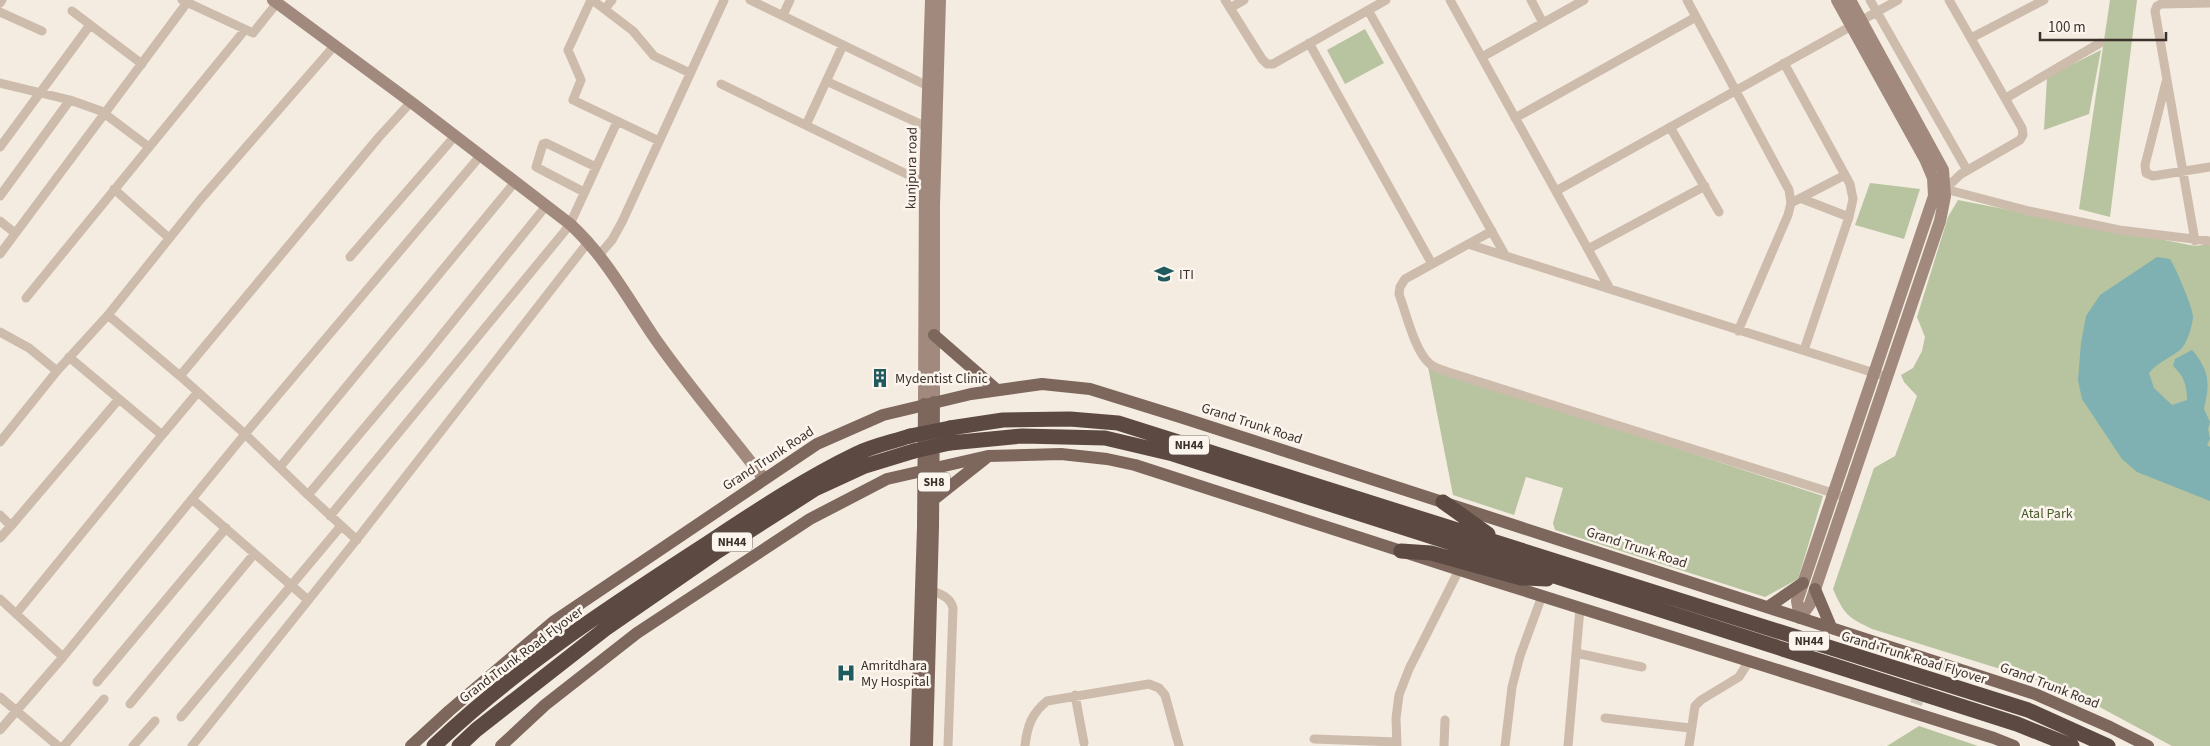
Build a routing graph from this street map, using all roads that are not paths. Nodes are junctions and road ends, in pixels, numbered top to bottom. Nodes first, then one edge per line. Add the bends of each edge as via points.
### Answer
1 (612, 0) edge
2 (724, 0) edge
3 (750, 0) edge
4 (790, 0) edge
5 (931, 0) edge
6 (940, 0) edge
7 (1244, 0) edge
8 (1386, 0) edge
9 (1450, 0) edge
10 (1531, 0) edge
11 (1584, 0) edge
12 (1686, 0) edge
13 (1837, 0) edge
14 (1850, 0) edge
15 (1870, 0) edge
16 (1898, 0) edge
17 (1949, 0) edge
18 (2044, 0) edge
19 (186, 1) edge
20 (275, 2) edge
21 (2156, 3) edge
22 (2210, 3) edge
23 (1228, 4) edge
24 (605, 9) junction
25 (1368, 10) junction
26 (72, 11) dead end
27 (0, 12) edge
28 (1877, 12) junction
29 (782, 15) junction
30 (1696, 17) junction
31 (1543, 23) junction
32 (1856, 23) junction
33 (90, 25) junction
34 (42, 31) dead end
35 (244, 31) junction
36 (1971, 38) junction
37 (1309, 43) junction
38 (2100, 43) dead end
39 (335, 45) junction
40 (843, 45) junction
41 (1482, 57) junction
42 (1784, 63) junction
43 (142, 64) junction
44 (690, 73) junction
45 (2167, 80) junction
46 (826, 81) junction
47 (0, 82) edge
48 (721, 84) dead end
49 (932, 88) junction
50 (1736, 89) junction
51 (40, 93) junction
52 (2006, 98) junction
53 (70, 100) junction
54 (411, 102) junction
55 (104, 113) junction
56 (1515, 118) junction
57 (617, 122) junction
58 (806, 125) junction
59 (1670, 126) junction
60 (927, 127) junction
61 (456, 136) junction
62 (659, 141) junction
63 (0, 147) edge
64 (149, 147) junction
65 (481, 155) junction
66 (596, 167) junction
67 (2210, 167) edge
68 (1967, 170) junction
69 (2183, 171) junction
70 (1845, 175) junction
71 (515, 182) junction
72 (925, 184) junction
73 (1705, 186) junction
74 (1939, 188) junction
75 (114, 189) junction
76 (1556, 191) junction
77 (584, 192) junction
78 (0, 196) edge
79 (1800, 198) junction
80 (1791, 203) junction
81 (546, 206) junction
82 (1719, 212) dead end
83 (930, 215) junction
84 (1849, 217) junction
85 (0, 221) edge
86 (570, 224) junction
87 (1492, 231) junction
88 (15, 233) junction
89 (169, 238) junction
90 (589, 241) junction
91 (2195, 241) junction
92 (2210, 241) edge
93 (1468, 244) junction
94 (1588, 249) junction
95 (0, 254) edge
96 (600, 254) junction
97 (1505, 255) junction
98 (350, 257) dead end
99 (1432, 264) junction
100 (1610, 289) junction
101 (26, 298) dead end
102 (108, 315) junction
103 (1738, 330) junction
104 (0, 332) edge
105 (930, 335) junction
106 (1804, 350) junction
107 (69, 357) junction
108 (57, 370) junction
109 (1874, 373) junction
110 (180, 376) junction
111 (1887, 377) junction
112 (997, 390) junction
113 (198, 392) junction
114 (119, 398) junction
115 (929, 403) junction
116 (246, 434) junction
117 (162, 436) junction
118 (950, 436) junction
119 (0, 442) edge
120 (912, 444) junction
121 (988, 456) junction
122 (280, 467) junction
123 (929, 469) junction
124 (764, 479) junction
125 (1834, 493) junction
126 (308, 496) junction
127 (1847, 497) junction
128 (193, 500) junction
129 (934, 500) junction
130 (1443, 502) junction
131 (0, 515) edge
132 (330, 516) junction
133 (11, 526) junction
134 (341, 526) junction
135 (226, 528) junction
136 (0, 538) edge
137 (356, 540) junction
138 (1507, 546) junction
139 (1401, 551) junction
140 (254, 554) junction
141 (1459, 570) junction
142 (1561, 578) junction
143 (1803, 583) junction
144 (290, 586) junction
145 (1815, 589) junction
146 (932, 590) junction
147 (1542, 596) junction
148 (0, 599) edge
149 (308, 600) junction
150 (1768, 607) junction
151 (1580, 608) junction
152 (16, 614) junction
153 (1800, 618) junction
154 (1831, 628) junction
155 (1576, 653) junction
156 (63, 657) junction
157 (1749, 661) junction
158 (1642, 667) dead end
159 (97, 682) dead end
160 (1075, 695) junction
161 (0, 697) edge
162 (104, 699) dead end
163 (130, 704) dead end
164 (16, 711) junction
165 (454, 716) junction
166 (181, 717) dead end
167 (1605, 718) dead end
168 (1445, 720) dead end
169 (155, 721) dead end
170 (1690, 728) junction
171 (0, 730) edge
172 (1314, 738) dead end
173 (1993, 742) edge
174 (1084, 744) dead end
175 (1397, 744) edge
176 (58, 746) edge
177 (64, 746) edge
178 (133, 746) edge
179 (192, 746) edge
180 (411, 746) edge
181 (434, 746) edge
182 (459, 746) edge
183 (501, 746) edge
184 (916, 746) edge
185 (927, 746) edge
186 (948, 746) edge
187 (1026, 746) edge
188 (1179, 746) edge
189 (1444, 746) edge
190 (1505, 746) edge
191 (1568, 746) edge
192 (1689, 746) edge
193 (2014, 746) edge
194 (2072, 746) edge
195 (2108, 746) edge
196 (2148, 746) edge

1 - 24 street
2 - 44 street
3 - 29 street
4 - 29 street
5 - 49 street, kunjpura road
6 - 49 street, kunjpura road
7 - 23 street
8 - 25 street
9 - 41 street
10 - 31 street
11 - 31 street
12 - 30 street
13 - 32 street
14 - 32 street
15 - 28 street
16 - 28 street
17 - 36 street
18 - 36 street
19 - 35 street
19 - 43 street
20 - 35 street via 253,33
20 - 39 street
21 - 22 street
21 - 45 street
23 - 37 street via 1267,64 1273,64
24 - 44 street via 633,32 654,56
24 - 57 street via 591,0 569,45 569,54 580,80 573,100
25 - 37 street
25 - 87 street
26 - 33 street
27 - 34 street
28 - 32 street
28 - 68 street
29 - 40 street
30 - 50 street
30 - 56 street
31 - 41 street
32 - 42 street
32 - 74 street
33 - 43 street
33 - 51 street
35 - 64 street
36 - 52 street
37 - 99 street
38 - 52 street
39 - 54 street
39 - 89 street
40 - 46 street
40 - 49 street
41 - 56 street
42 - 50 street
42 - 70 street
43 - 55 street
44 - 62 street
45 - 69 street
45 - 69 street via 2145,170 2146,174 2153,176
46 - 58 street
46 - 60 street
47 - 51 street
48 - 58 street
49 - 60 street, kunjpura road
49 - 83 street, kunjpura road
50 - 59 street
50 - 80 street via 1789,190
51 - 53 street
51 - 63 street
52 - 68 street via 2022,128 2020,140
53 - 55 street
53 - 78 street
54 - 61 street
54 - 110 street
55 - 64 street
55 - 88 street
56 - 76 street
57 - 62 street
57 - 66 street
58 - 72 street
59 - 73 street
59 - 76 street
60 - 72 street, kunjpura road
61 - 65 street
61 - 98 street
62 - 96 street via 622,222
64 - 75 street
65 - 71 street
65 - 116 street
66 - 77 street
66 - 77 street via 543,144 536,167
67 - 69 street
68 - 74 street
69 - 91 street
70 - 79 street
70 - 84 street via 1853,199
71 - 81 street
71 - 122 street
72 - 83 street, kunjpura road
73 - 82 street
73 - 94 street
74 - 91 street via 2119,230
74 - 109 street
74 - 111 street via 1940,221
75 - 89 street
75 - 101 street
76 - 94 street
77 - 86 street
79 - 80 street
79 - 84 street
80 - 103 street
81 - 86 street
81 - 126 street
83 - 105 street, kunjpura road
84 - 106 street
85 - 88 street
86 - 90 street
86 - 132 street
87 - 93 street
87 - 97 street
88 - 95 street
89 - 102 street
90 - 96 street
90 - 137 street
91 - 92 street
93 - 97 street
93 - 99 street
94 - 100 street
96 - 124 street via 655,338
97 - 100 street
99 - 125 street via 1405,279 1399,294 1422,355 1435,367
100 - 103 street
102 - 107 street
102 - 110 street
103 - 106 street
104 - 108 street via 29,348
105 - 112 main road
105 - 115 street, kunjpura road
106 - 109 street
107 - 108 street
107 - 114 street
108 - 119 street
109 - 111 street
109 - 125 street
110 - 113 street
111 - 127 street
112 - 115 main road, Grand Trunk Road
112 - 130 main road, Grand Trunk Road via 1042,384 1090,389
113 - 116 street
113 - 117 street
114 - 117 street
114 - 133 street
115 - 123 main road, SH8
115 - 124 main road, Grand Trunk Road via 883,415 817,444
116 - 122 street
116 - 128 street
117 - 152 street
118 - 120 highway, NH44, bridge
118 - 138 highway, NH44 via 1003,420 1070,419 1118,423
118 - 142 highway, NH44 via 1104,438 1173,454
120 - 165 highway, Grand Trunk Road Flyover / NH44 via 858,453 795,486 603,612
120 - 182 highway, NH44 via 815,489 715,553 605,629
121 - 123 main road
121 - 129 main road
121 - 139 main road via 1061,454 1135,465
122 - 126 street
123 - 129 main road, SH8
123 - 183 main road via 887,479 793,530 637,633 545,705
123 - 184 main road, SH8
124 - 165 main road, Grand Trunk Road via 553,622
125 - 127 street
125 - 143 street
126 - 132 street
127 - 145 street
128 - 135 street
128 - 156 street
129 - 146 main road, SH8
130 - 138 highway
130 - 150 main road, Grand Trunk Road
131 - 133 street
132 - 134 street
133 - 136 street
134 - 137 street
134 - 144 street
135 - 140 street
135 - 159 street
137 - 149 street
138 - 195 highway, Grand Trunk Road Flyover / NH44 via 2028,710
139 - 141 main road
139 - 142 highway via 1431,553 1521,578
140 - 144 street
140 - 163 street
141 - 147 main road
141 - 175 street via 1405,677 1398,702
142 - 194 highway, NH44 via 2017,724
143 - 150 main road
143 - 153 street via 1797,601
144 - 149 street
144 - 166 street
145 - 153 street
145 - 154 main road
146 - 185 main road, SH8
146 - 186 street via 946,596 953,608
147 - 151 main road
147 - 190 street via 1512,687
148 - 152 street
149 - 179 street
150 - 153 main road, Grand Trunk Road
151 - 155 street
151 - 157 main road
152 - 156 street
153 - 154 main road, Grand Trunk Road
154 - 196 main road, Grand Trunk Road via 1929,666 2035,694
155 - 158 street
155 - 191 street
156 - 164 street
157 - 170 street via 1740,676 1695,706
157 - 173 main road via 1914,709
160 - 174 street
160 - 187 street via 1048,701 1037,710 1030,721
160 - 188 street via 1149,684 1159,688 1165,695
161 - 164 street
162 - 177 street
164 - 171 street
164 - 176 street
165 - 180 main road, Grand Trunk Road
165 - 181 highway, Grand Trunk Road / NH44
167 - 170 street
168 - 189 street
169 - 178 street
170 - 192 street
172 - 175 street
173 - 193 main road

